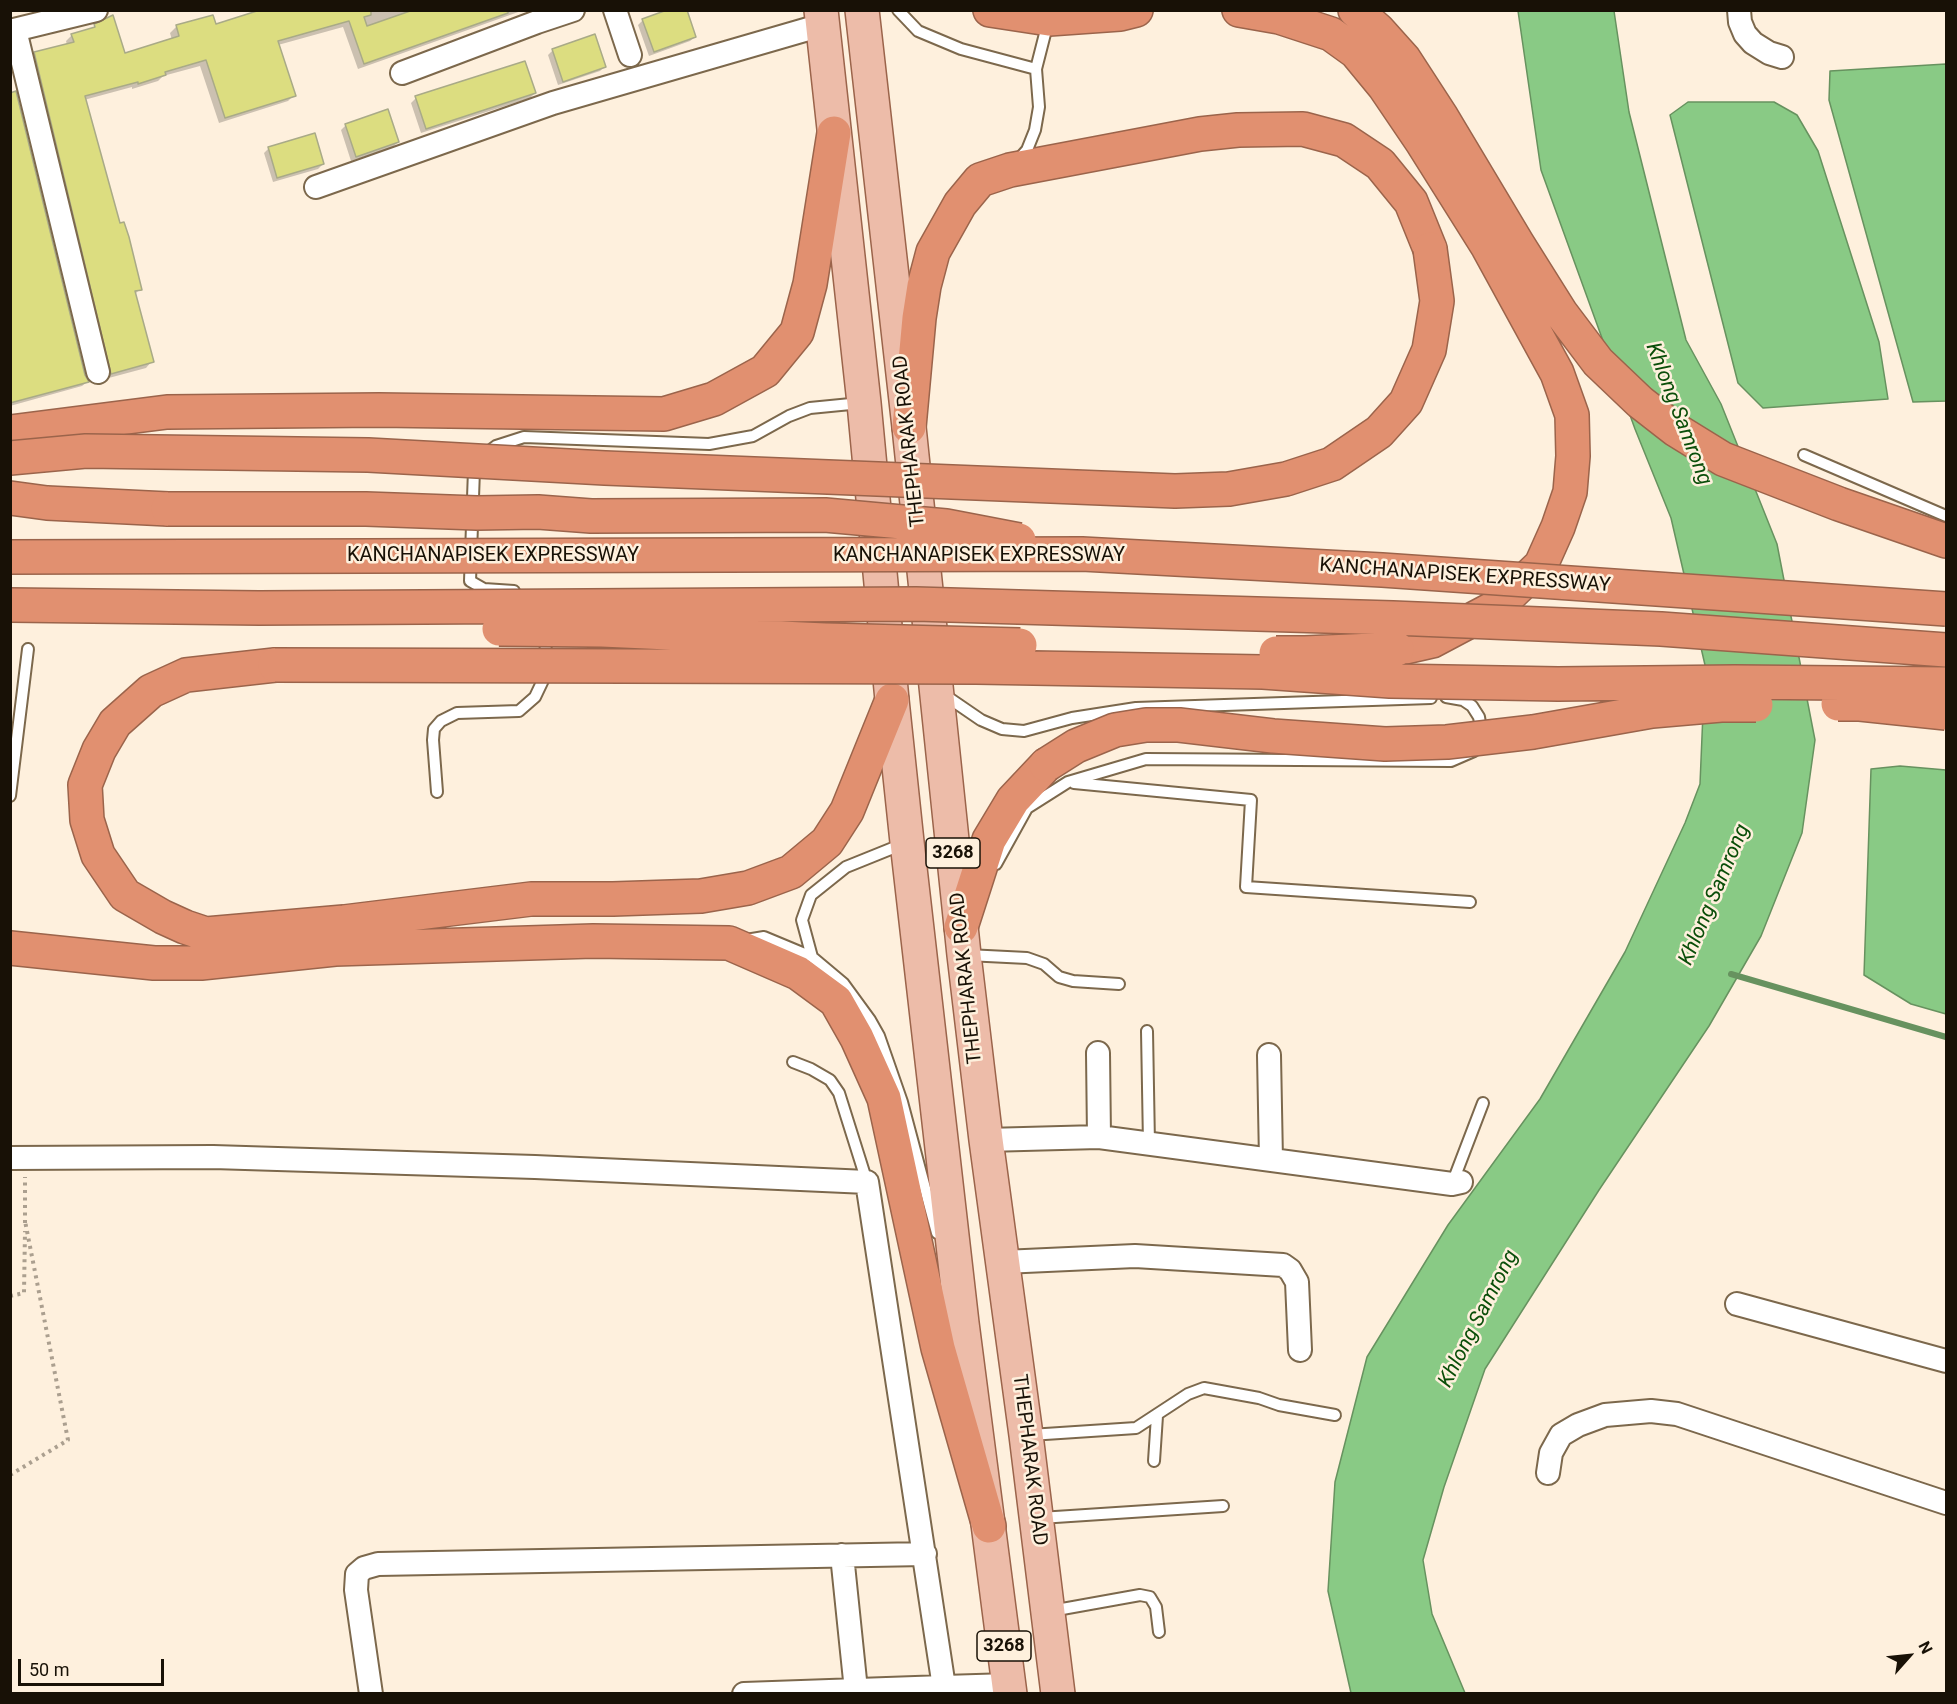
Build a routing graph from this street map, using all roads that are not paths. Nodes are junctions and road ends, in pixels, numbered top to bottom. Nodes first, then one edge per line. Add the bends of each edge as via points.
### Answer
1 (96, 10) edge
2 (573, 10) edge
3 (615, 10) edge
4 (862, 10) edge
5 (898, 10) edge
6 (990, 10) edge
7 (1136, 10) edge
8 (1239, 10) edge
9 (1355, 10) edge
10 (1739, 10) edge
11 (822, 18) edge
12 (1049, 19) junction
13 (13, 31) edge
14 (630, 55) dead end
15 (1782, 57) dead end
16 (1036, 69) junction
17 (402, 73) dead end
18 (834, 133) junction
19 (1010, 170) junction
20 (316, 187) dead end
21 (98, 372) dead end
22 (864, 403) junction
23 (909, 427) junction
24 (10, 432) edge
25 (1804, 455) dead end
26 (10, 458) edge
27 (10, 498) edge
28 (1947, 516) edge
29 (1947, 541) edge
30 (1082, 554) junction
31 (10, 557) edge
32 (10, 605) edge
33 (259, 608) junction
34 (1947, 609) edge
35 (28, 649) dead end
36 (1947, 650) edge
37 (10, 682) edge
38 (23, 683) junction
39 (1947, 684) edge
40 (935, 689) junction
41 (892, 700) junction
42 (1947, 712) edge
43 (13, 758) edge
44 (1057, 774) junction
45 (437, 792) dead end
46 (10, 795) edge
47 (907, 842) junction
48 (1470, 902) dead end
49 (962, 941) junction
50 (729, 943) junction
51 (10, 948) edge
52 (812, 957) junction
53 (1119, 984) dead end
54 (1147, 1031) dead end
55 (1098, 1053) dead end
56 (1269, 1055) dead end
57 (793, 1062) dead end
58 (1483, 1102) dead end
59 (1099, 1137) junction
60 (986, 1140) junction
61 (1149, 1144) junction
62 (18, 1158) edge
63 (1271, 1160) junction
64 (867, 1182) junction
65 (1456, 1183) joint
66 (1003, 1262) junction
67 (1737, 1304) dead end
68 (962, 1323) junction
69 (1300, 1350) dead end
70 (1947, 1361) edge
71 (1335, 1415) dead end
72 (1157, 1416) junction
73 (1026, 1435) junction
74 (1155, 1461) dead end
75 (1548, 1473) dead end
76 (1947, 1503) edge
77 (1223, 1506) dead end
78 (1036, 1518) junction
79 (989, 1526) junction
80 (925, 1554) junction
81 (842, 1555) junction
82 (1048, 1611) junction
83 (1159, 1632) dead end
84 (944, 1687) junction
85 (1009, 1689) edge
86 (856, 1690) junction
87 (371, 1694) edge
88 (744, 1694) edge
89 (1058, 1694) edge

1 - 13 street
2 - 17 street
3 - 14 street
4 - 23 main road, THEPHARAK ROAD / 3268
5 - 16 lane via 918,31 961,49
6 - 12 highway
7 - 12 highway
8 - 33 highway, bridge via 1279,17 1331,34 1356,52 1422,142 1488,247 1557,373 1572,415 1570,492 1541,565 1498,606 1432,641 1397,650 1305,654 459,628
9 - 29 highway via 1404,59 1561,313 1598,362 1640,402 1723,459
10 - 15 street via 1745,34 1753,43
11 - 18 main road, 3268
11 - 20 street via 553,103
12 - 16 lane
13 - 21 street
16 - 19 lane via 1039,106 1035,130 1027,150
18 - 22 main road, 3268
18 - 24 highway via 810,284 797,332 765,371 714,399 664,414 167,412
19 - 23 highway via 980,180 960,204 933,252 919,318
19 - 26 highway, bridge via 1238,130 1303,129 1344,140 1380,164 1411,202 1430,249 1437,301 1429,350 1406,402 1379,432 1332,464 1286,479 1229,489 1175,491 368,455 86,451
22 - 41 main road, 3268
22 - 45 lane via 810,408 753,436 709,444 524,437 496,446 481,456 474,470 470,581 484,588 531,593 545,607 545,676 535,697 519,711 457,713 441,721 434,729 433,740
23 - 40 main road, THEPHARAK ROAD / 3268
25 - 28 lane
27 - 30 highway, bridge via 168,509 366,509 591,516 825,515 946,526
30 - 31 highway, KANCHANAPISEK EXPRESSWAY, bridge
30 - 34 highway, KANCHANAPISEK EXPRESSWAY, bridge
32 - 33 highway, KANCHANAPISEK EXPRESSWAY, bridge
33 - 36 highway, KANCHANAPISEK EXPRESSWAY, bridge via 916,604 1638,628
35 - 38 lane
37 - 38 lane
38 - 43 lane
39 - 41 highway, bridge via 1558,684 1390,681 1263,672 976,667 274,665 186,675 151,691 115,723 99,750 85,785 87,820 98,855 125,895 163,917 206,934 531,899 700,896 748,888 791,872 827,842 847,811
40 - 44 lane via 981,720 1002,729 1024,731 1072,718 1136,708 1451,697 1472,706 1482,730 1478,749 1451,761 1146,759
40 - 49 main road, THEPHARAK ROAD / 3268
41 - 47 main road, 3268
42 - 44 highway, bridge via 1860,704 1721,705 1653,711 1458,741 1385,744 1146,725 1114,730 1076,746
43 - 46 lane
44 - 48 lane via 1251,800 1246,887
44 - 49 highway via 1013,800 989,840
47 - 52 lane via 846,867 811,895 802,920
47 - 68 main road, 3268
49 - 53 lane via 1044,964 1059,977
49 - 60 main road, THEPHARAK ROAD / 3268
50 - 51 highway via 593,941 335,949 201,963 154,963
50 - 52 lane via 764,937
50 - 79 highway via 798,973 836,1001 884,1098 938,1348
52 - 68 lane via 843,983 879,1036 902,1102
54 - 61 lane
55 - 59 street
56 - 63 street
57 - 64 lane via 830,1080 839,1092
58 - 65 lane
59 - 60 street
59 - 61 street
60 - 66 main road, THEPHARAK ROAD / 3268
61 - 63 street
62 - 64 street via 225,1158
63 - 65 street
64 - 80 street
66 - 69 street via 1135,1256 1283,1265 1297,1282
66 - 73 main road, THEPHARAK ROAD / 3268
67 - 70 street
68 - 79 main road, 3268
71 - 72 lane via 1204,1388 1188,1394
72 - 73 lane via 1136,1428
72 - 74 lane
73 - 78 main road, THEPHARAK ROAD / 3268
75 - 76 street via 1551,1453 1562,1435 1578,1425 1605,1415 1651,1411 1677,1414
77 - 78 lane
78 - 82 main road, THEPHARAK ROAD / 3268
79 - 85 main road, 3268
80 - 81 street
80 - 84 street
81 - 86 street
81 - 87 street via 378,1564 364,1568 357,1574 356,1590
82 - 83 lane via 1140,1595 1150,1597 1156,1607
82 - 89 main road, THEPHARAK ROAD / 3268
84 - 85 street
84 - 86 street
86 - 88 street

